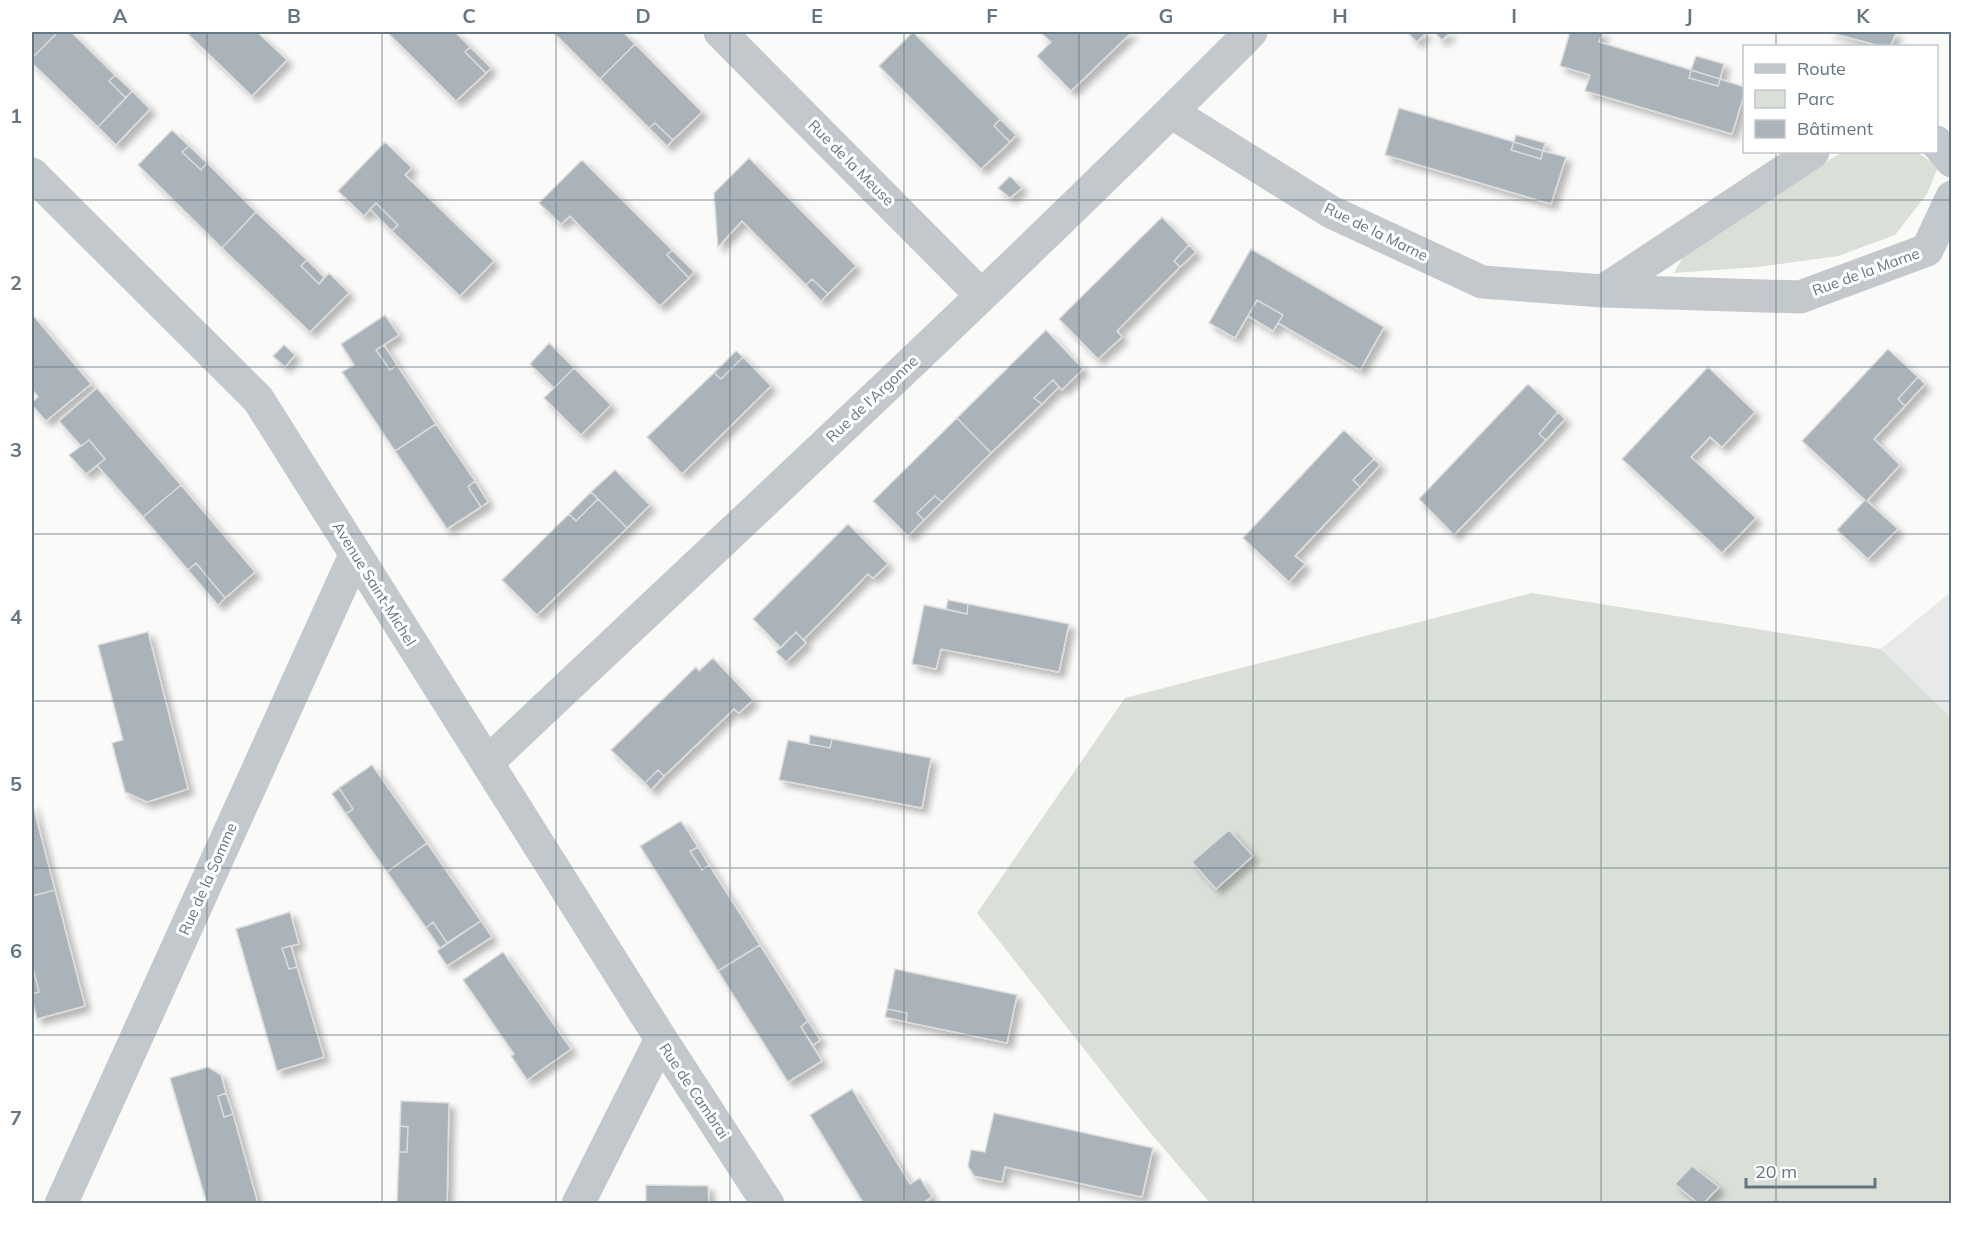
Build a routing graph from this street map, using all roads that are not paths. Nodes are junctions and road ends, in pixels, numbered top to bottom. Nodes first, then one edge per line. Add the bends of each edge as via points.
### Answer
1 (720, 32) edge
2 (1251, 32) edge
3 (1171, 112) junction
4 (1938, 144) edge
5 (1811, 153) edge
6 (1952, 161) edge
7 (32, 174) edge
8 (1952, 197) edge
9 (1603, 291) junction
10 (981, 295) junction
11 (355, 555) junction
12 (488, 762) junction
13 (661, 1039) junction
14 (61, 1203) edge
15 (578, 1203) edge
16 (768, 1203) edge

1 - 10 street, Rue de la Meuse
2 - 3 street, Rue de l'Argonne
3 - 9 street, Rue de la Marne via 1330,212 1482,282
3 - 10 street, Rue de l'Argonne
4 - 6 street
5 - 9 street
7 - 11 street, Avenue Saint-Michel via 258,399
8 - 9 street, Rue de la Marne via 1926,250 1800,297
10 - 12 street, Rue de l'Argonne
11 - 12 street, Avenue Saint-Michel
11 - 14 street, Rue de la Somme
12 - 13 street, Avenue Saint-Michel
13 - 15 street, Rue de Cambrai
13 - 16 street, Rue de Cambrai

